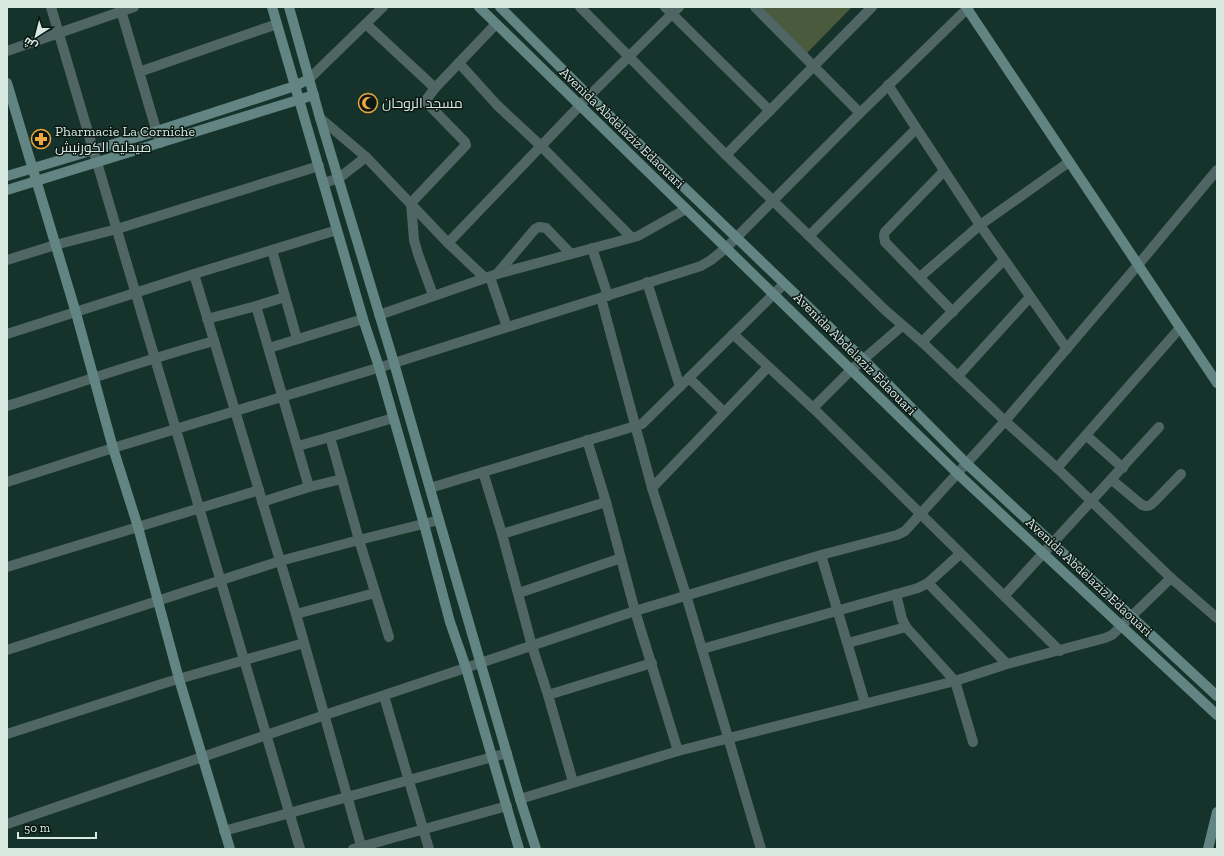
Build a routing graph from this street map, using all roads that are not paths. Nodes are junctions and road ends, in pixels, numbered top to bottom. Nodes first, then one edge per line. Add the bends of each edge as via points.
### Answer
1 (51, 7) edge
2 (134, 7) edge
3 (272, 7) edge
4 (290, 7) edge
5 (383, 7) edge
6 (479, 7) edge
7 (500, 7) edge
8 (580, 7) edge
9 (755, 7) edge
10 (872, 7) edge
11 (968, 8) edge
12 (121, 9) edge
13 (672, 9) edge
14 (277, 24) junction
15 (366, 24) junction
16 (496, 24) junction
17 (59, 33) junction
18 (7, 51) edge
19 (629, 57) junction
20 (459, 63) junction
21 (814, 66) junction
22 (138, 72) junction
23 (309, 79) junction
24 (7, 83) edge
25 (888, 85) junction
26 (295, 86) junction
27 (435, 88) junction
28 (314, 95) junction
29 (589, 96) junction
30 (298, 99) junction
31 (580, 106) junction
32 (11, 109) edge
33 (770, 110) junction
34 (860, 113) junction
35 (320, 118) junction
36 (916, 129) junction
37 (156, 131) junction
38 (160, 142) junction
39 (541, 146) junction
40 (93, 149) junction
41 (726, 155) junction
42 (366, 157) junction
43 (97, 162) junction
44 (1069, 162) junction
45 (319, 166) junction
46 (33, 168) junction
47 (1217, 170) edge
48 (944, 171) junction
49 (7, 176) edge
50 (339, 178) junction
51 (36, 180) junction
52 (324, 183) junction
53 (7, 190) edge
54 (774, 201) junction
55 (411, 203) junction
56 (686, 210) junction
57 (980, 225) junction
58 (117, 229) junction
59 (337, 230) junction
60 (809, 236) junction
61 (631, 237) junction
62 (737, 238) junction
63 (448, 243) junction
64 (55, 245) junction
65 (592, 248) junction
66 (726, 248) junction
67 (272, 250) junction
68 (571, 254) junction
69 (7, 260) edge
70 (1004, 260) junction
71 (1138, 265) junction
72 (194, 274) junction
73 (491, 276) junction
74 (920, 277) junction
75 (647, 282) junction
76 (784, 284) junction
77 (136, 293) junction
78 (774, 293) junction
79 (433, 295) junction
80 (285, 296) junction
81 (604, 297) junction
82 (1030, 297) junction
83 (256, 306) junction
84 (953, 312) junction
85 (76, 313) junction
86 (379, 315) junction
87 (207, 319) junction
88 (363, 319) junction
89 (902, 326) junction
90 (507, 327) junction
91 (1180, 328) junction
92 (7, 334) edge
93 (733, 334) junction
94 (297, 339) junction
95 (214, 341) junction
96 (922, 342) junction
97 (269, 348) junction
98 (1067, 349) junction
99 (155, 357) junction
100 (864, 360) junction
101 (394, 363) junction
102 (379, 367) junction
103 (768, 367) junction
104 (851, 370) junction
105 (958, 376) junction
106 (94, 378) junction
107 (689, 378) junction
108 (1217, 383) edge
109 (680, 387) junction
110 (283, 397) junction
111 (7, 406) edge
112 (813, 408) junction
113 (236, 411) junction
114 (724, 412) junction
115 (392, 418) junction
116 (1005, 421) junction
117 (635, 427) junction
118 (1159, 427) dead end
119 (176, 430) junction
120 (1087, 436) junction
121 (330, 437) junction
122 (587, 440) junction
123 (298, 446) junction
124 (113, 448) junction
125 (967, 464) junction
126 (1057, 468) junction
127 (1123, 468) junction
128 (483, 472) junction
129 (958, 474) junction
130 (1181, 474) dead end
131 (342, 478) junction
132 (1112, 480) junction
133 (7, 482) edge
134 (309, 487) junction
135 (430, 488) junction
136 (652, 488) junction
137 (259, 490) junction
138 (262, 502) junction
139 (606, 502) junction
140 (1092, 502) junction
141 (200, 509) junction
142 (921, 514) junction
143 (438, 520) junction
144 (424, 524) junction
145 (138, 528) junction
146 (502, 534) junction
147 (359, 540) junction
148 (1052, 544) junction
149 (821, 554) junction
150 (960, 554) junction
151 (1043, 554) junction
152 (621, 558) junction
153 (280, 561) junction
154 (7, 567) edge
155 (1171, 578) junction
156 (221, 580) junction
157 (928, 582) junction
158 (375, 593) junction
159 (519, 593) junction
160 (896, 594) junction
161 (686, 595) junction
162 (1005, 595) junction
163 (158, 601) junction
164 (839, 609) junction
165 (636, 611) junction
166 (296, 614) junction
167 (1131, 617) junction
168 (1217, 618) edge
169 (1121, 626) junction
170 (906, 627) junction
171 (389, 637) dead end
172 (304, 642) junction
173 (848, 643) junction
174 (532, 646) junction
175 (702, 649) junction
176 (7, 650) edge
177 (1060, 651) junction
178 (244, 660) junction
179 (652, 663) junction
180 (481, 664) junction
181 (1007, 664) junction
182 (466, 668) junction
183 (179, 679) junction
184 (955, 681) junction
185 (548, 695) junction
186 (384, 696) junction
187 (1217, 696) edge
188 (865, 703) junction
189 (325, 715) junction
190 (1217, 716) edge
191 (7, 734) edge
192 (267, 736) junction
193 (728, 738) junction
194 (973, 742) dead end
195 (678, 751) junction
196 (506, 753) junction
197 (492, 756) junction
198 (202, 758) junction
199 (409, 780) junction
200 (574, 782) junction
201 (347, 797) junction
202 (520, 798) junction
203 (507, 806) junction
204 (1217, 812) edge
205 (290, 814) junction
206 (7, 824) edge
207 (424, 830) junction
208 (224, 832) junction
209 (359, 848) edge
210 (230, 849) edge
211 (300, 849) edge
212 (429, 849) edge
213 (519, 849) edge
214 (536, 849) edge
215 (761, 849) edge
216 (1208, 849) edge

1 - 17 street
2 - 12 street
3 - 14 street
4 - 23 street
5 - 15 street
6 - 16 street, Avenida Abdelaziz Edaouari
7 - 29 street, Avenida Abdelaziz Edaouari
8 - 19 street
9 - 21 street
10 - 21 street
11 - 25 street
11 - 44 street
12 - 17 street
12 - 22 street
13 - 19 street
13 - 33 street
14 - 22 street
14 - 26 street
15 - 23 street
15 - 27 street
16 - 20 street
16 - 31 street, Avenida Abdelaziz Edaouari
17 - 18 street
17 - 40 street
19 - 29 street
19 - 41 street
20 - 27 street
20 - 39 street via 497,105
21 - 33 street
21 - 34 street
22 - 37 street
23 - 26 street
23 - 28 street
24 - 32 street
25 - 34 street
25 - 36 street
26 - 30 street
26 - 37 street
27 - 55 street via 427,98 427,103 466,145
28 - 30 street
28 - 35 street
29 - 31 street
29 - 62 street, Avenida Abdelaziz Edaouari
30 - 38 street
30 - 45 street
31 - 39 street
31 - 56 street, Avenida Abdelaziz Edaouari
32 - 46 street
33 - 41 street
34 - 54 street
35 - 42 street
35 - 50 street
36 - 48 street
36 - 60 street
37 - 38 street
37 - 40 street
38 - 43 street
39 - 61 street
39 - 63 street
40 - 43 street
40 - 46 street
41 - 54 street
42 - 50 street
42 - 55 street
43 - 51 street
43 - 58 street
44 - 57 street
44 - 71 street
45 - 52 street
45 - 58 street
46 - 49 street
46 - 51 street
47 - 71 street
48 - 57 street
48 - 74 street via 884,235 885,242
50 - 52 street
50 - 86 street
51 - 53 street
51 - 64 street
52 - 59 street
54 - 60 street
54 - 62 street
55 - 63 street
55 - 79 street via 412,225 418,254
56 - 61 street via 644,233
56 - 66 street, Avenida Abdelaziz Edaouari
57 - 70 street
57 - 74 street
58 - 64 street
58 - 77 street
59 - 67 street
59 - 88 street
60 - 89 street
61 - 65 street
62 - 66 street
62 - 76 street, Avenida Abdelaziz Edaouari
63 - 73 street
64 - 69 street
64 - 85 street
65 - 68 street
65 - 81 street
66 - 75 street via 701,266
66 - 78 street, Avenida Abdelaziz Edaouari
67 - 72 street
67 - 80 street
68 - 73 street
68 - 73 street via 546,228 539,227
70 - 82 street
70 - 84 street
71 - 91 street
71 - 98 street
72 - 77 street
72 - 87 street
73 - 79 street
73 - 90 street
74 - 84 street
75 - 81 street
75 - 109 street
76 - 78 street
76 - 100 street, Avenida Abdelaziz Edaouari
77 - 85 street
77 - 99 street
78 - 93 street
78 - 104 street, Avenida Abdelaziz Edaouari
79 - 86 street
80 - 83 street
80 - 94 street
81 - 90 street
81 - 117 street
82 - 98 street
82 - 105 street
83 - 87 street
83 - 97 street
84 - 96 street
85 - 92 street
85 - 106 street
86 - 101 street
87 - 95 street
88 - 94 street
88 - 102 street
89 - 96 street
89 - 100 street
90 - 101 street
91 - 108 street
91 - 120 street
93 - 103 street
93 - 107 street
94 - 97 street
95 - 99 street
95 - 113 street
96 - 105 street
97 - 110 street
98 - 116 street
99 - 106 street
99 - 119 street
100 - 104 street
100 - 125 street, Avenida Abdelaziz Edaouari
101 - 102 street
101 - 135 street
102 - 110 street
102 - 115 street
103 - 112 street
103 - 114 street
104 - 112 street
104 - 129 street, Avenida Abdelaziz Edaouari
105 - 116 street
106 - 111 street
106 - 124 street
107 - 109 street
107 - 114 street
109 - 117 street via 646,422
110 - 113 street
110 - 123 street
112 - 142 street
113 - 119 street
113 - 137 street
114 - 136 street
115 - 121 street
115 - 144 street
116 - 125 street
116 - 126 street
117 - 122 street
117 - 136 street
118 - 127 street
119 - 124 street
119 - 141 street
120 - 126 street
120 - 127 street
121 - 123 street
121 - 131 street
122 - 128 street
122 - 139 street
123 - 134 street
124 - 133 street
124 - 145 street
125 - 129 street
125 - 148 street, Avenida Abdelaziz Edaouari
126 - 140 street
127 - 132 street
128 - 135 street
128 - 146 street
129 - 142 street
129 - 151 street, Avenida Abdelaziz Edaouari
130 - 132 street via 1150,506 1142,505
131 - 134 street
131 - 147 street
132 - 140 street
134 - 138 street
135 - 143 street
136 - 161 street
137 - 138 street
137 - 141 street
138 - 153 street
139 - 146 street
139 - 152 street
140 - 148 street
140 - 155 street
141 - 145 street
141 - 156 street
142 - 149 street via 910,527 898,535
142 - 150 street
143 - 144 street
143 - 180 street
144 - 147 street
144 - 182 street via 450,622
145 - 154 street
145 - 163 street
146 - 159 street
147 - 153 street
147 - 158 street
148 - 151 street
148 - 167 street, Avenida Abdelaziz Edaouari
149 - 161 street
149 - 164 street
150 - 157 street
150 - 162 street
151 - 162 street
151 - 169 street, Avenida Abdelaziz Edaouari
152 - 159 street
152 - 165 street
153 - 156 street
153 - 166 street
155 - 167 street
155 - 168 street
156 - 163 street
156 - 178 street
157 - 160 street via 918,588
157 - 181 street
158 - 166 street
158 - 171 street
159 - 174 street
160 - 164 street
160 - 170 street
161 - 165 street
161 - 175 street
162 - 177 street
163 - 176 street
163 - 183 street
164 - 173 street
164 - 175 street
165 - 174 street
165 - 179 street
166 - 172 street
167 - 169 street
167 - 187 street, Avenida Abdelaziz Edaouari
169 - 177 street via 1109,637
169 - 190 street, Avenida Abdelaziz Edaouari
170 - 173 street
170 - 184 street
172 - 178 street
172 - 189 street
173 - 188 street
174 - 180 street
174 - 185 street
175 - 193 street
177 - 181 street
178 - 183 street
178 - 192 street
179 - 185 street
179 - 195 street
180 - 182 street
180 - 196 street
181 - 184 street
182 - 186 street
182 - 197 street
183 - 191 street
183 - 198 street
184 - 188 street
184 - 194 street
185 - 200 street
186 - 189 street
186 - 199 street
188 - 193 street
189 - 192 street
189 - 201 street
192 - 198 street
192 - 205 street
193 - 195 street
193 - 215 street
195 - 200 street
196 - 197 street
196 - 202 street
197 - 199 street
197 - 203 street
198 - 206 street
198 - 208 street
199 - 201 street
199 - 207 street
200 - 202 street
201 - 205 street
201 - 209 street
202 - 214 street
203 - 207 street
203 - 213 street
204 - 216 street
205 - 208 street
205 - 211 street
207 - 209 street
207 - 212 street
208 - 210 street

